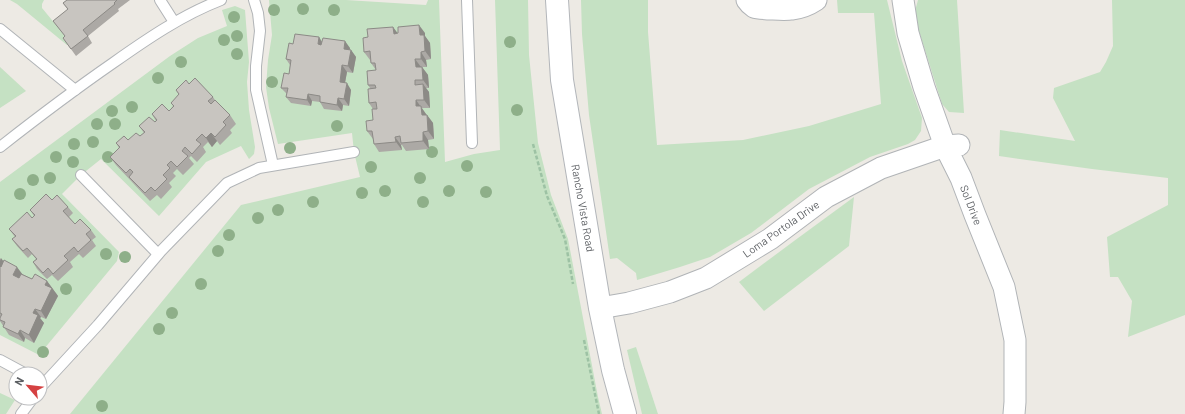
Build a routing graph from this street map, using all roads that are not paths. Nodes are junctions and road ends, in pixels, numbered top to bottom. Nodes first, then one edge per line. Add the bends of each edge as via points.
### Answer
1 (160, 0) edge
2 (221, 0) edge
3 (254, 0) edge
4 (466, 0) edge
5 (557, 0) edge
6 (747, 0) edge
7 (816, 0) edge
8 (903, 0) edge
9 (174, 22) junction
10 (0, 29) edge
11 (75, 90) junction
12 (472, 142) dead end
13 (952, 146) junction
14 (0, 147) edge
15 (354, 152) dead end
16 (273, 165) junction
17 (81, 175) dead end
18 (158, 254) junction
19 (600, 308) junction
20 (0, 360) edge
21 (11, 366) edge
22 (48, 377) edge
23 (625, 414) edge
24 (1014, 414) edge

1 - 9 lane
2 - 9 lane
3 - 16 lane via 260,31 256,90
4 - 12 lane
5 - 19 main road, Rancho Vista Road via 562,80
6 - 7 street via 762,9 793,9
8 - 13 street, Sol Drive via 908,33 924,87
9 - 11 lane
10 - 11 lane
11 - 14 lane
13 - 19 street, Loma Portola Drive via 881,168 826,197 770,239 706,278 670,292
13 - 24 street, Sol Drive via 961,178 1004,287 1015,340
15 - 16 lane
16 - 18 lane via 259,168 227,183
17 - 18 lane
18 - 22 lane via 98,325
19 - 23 main road, Rancho Vista Road
20 - 21 lane

